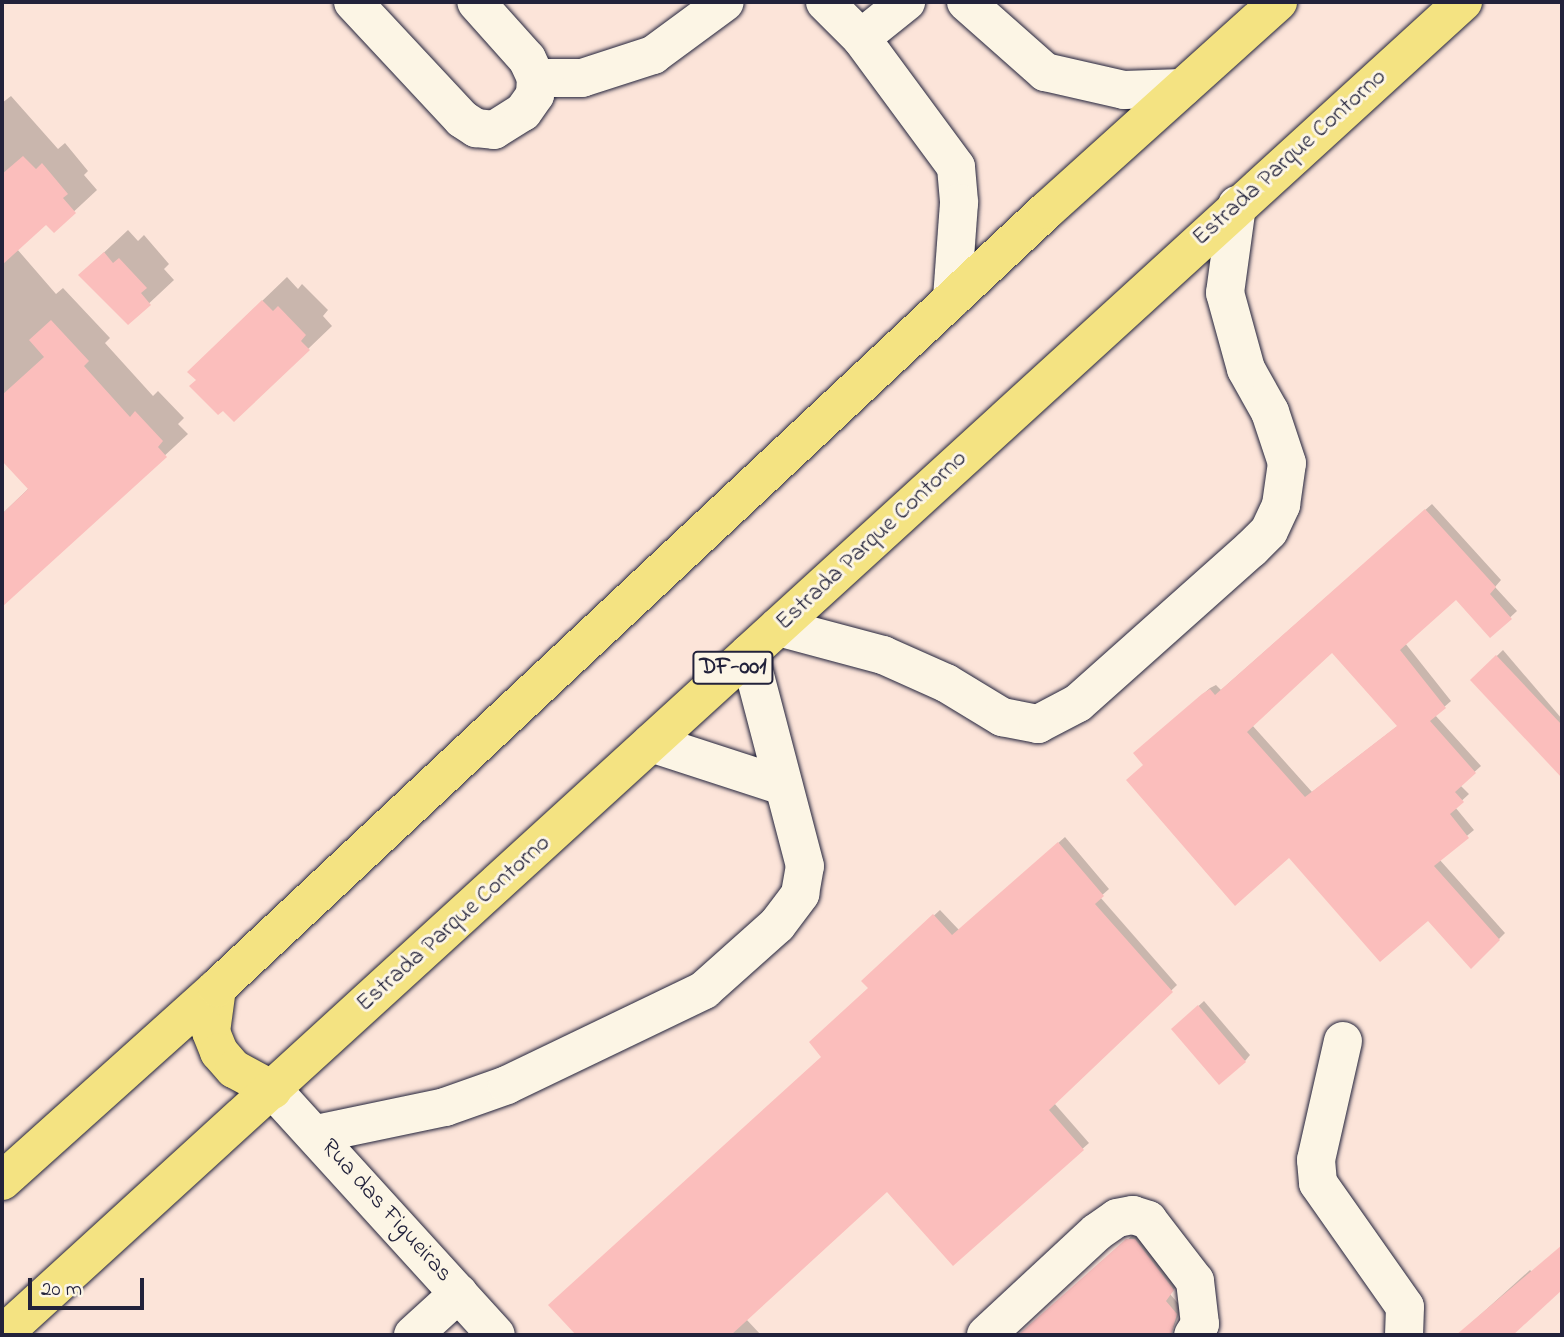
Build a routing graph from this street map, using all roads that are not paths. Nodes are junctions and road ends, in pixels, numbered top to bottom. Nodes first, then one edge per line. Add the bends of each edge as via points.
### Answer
1 (353, 2) edge
2 (476, 2) edge
3 (725, 2) edge
4 (825, 2) edge
5 (906, 2) edge
6 (967, 2) edge
7 (1278, 2) edge
8 (1463, 2) edge
9 (861, 38) junction
10 (536, 78) junction
11 (1182, 88) junction
12 (1237, 205) junction
13 (952, 299) junction
14 (778, 627) junction
15 (749, 653) junction
16 (651, 743) junction
17 (783, 786) junction
18 (216, 988) junction
19 (1343, 1041) dead end
20 (273, 1090) junction
21 (316, 1134) junction
22 (2, 1181) edge
23 (459, 1293) junction
24 (2, 1335) edge
25 (413, 1335) edge
26 (496, 1335) edge
27 (986, 1335) edge
28 (1193, 1335) edge
29 (1404, 1335) edge

1 - 10 street via 476,128 494,130 523,112 535,95
2 - 10 street via 527,60
3 - 10 street via 653,55 582,78
4 - 9 street
5 - 9 street
6 - 11 street via 1045,72 1124,90
7 - 11 highway
8 - 12 highway, Estrada Parque Contorno / DF-001
9 - 13 street via 956,167 959,203
11 - 13 highway
12 - 14 highway, Estrada Parque Contorno / DF-001
12 - 14 street via 1226,293 1246,369 1270,412 1287,463 1281,505 1269,531 1251,550 1078,703 1038,724 1002,717 883,655
13 - 18 highway
14 - 15 highway, Estrada Parque Contorno / DF-001
15 - 16 highway, Estrada Parque Contorno / DF-001
15 - 17 street
16 - 17 street
16 - 20 highway, Estrada Parque Contorno / DF-001
17 - 21 street via 805,866 800,894 777,925 704,990 494,1089 445,1107
18 - 20 highway via 211,1032 219,1052 234,1069
18 - 22 highway
19 - 29 street via 1316,1160 1318,1183 1405,1307
20 - 21 street, Rua das Figueiras
20 - 24 highway, Estrada Parque Contorno / DF-001
21 - 23 street, Rua das Figueiras
23 - 25 street
23 - 26 street, Rua das Figueiras
27 - 28 street via 1097,1232 1117,1218 1133,1215 1147,1220 1195,1281 1200,1324

